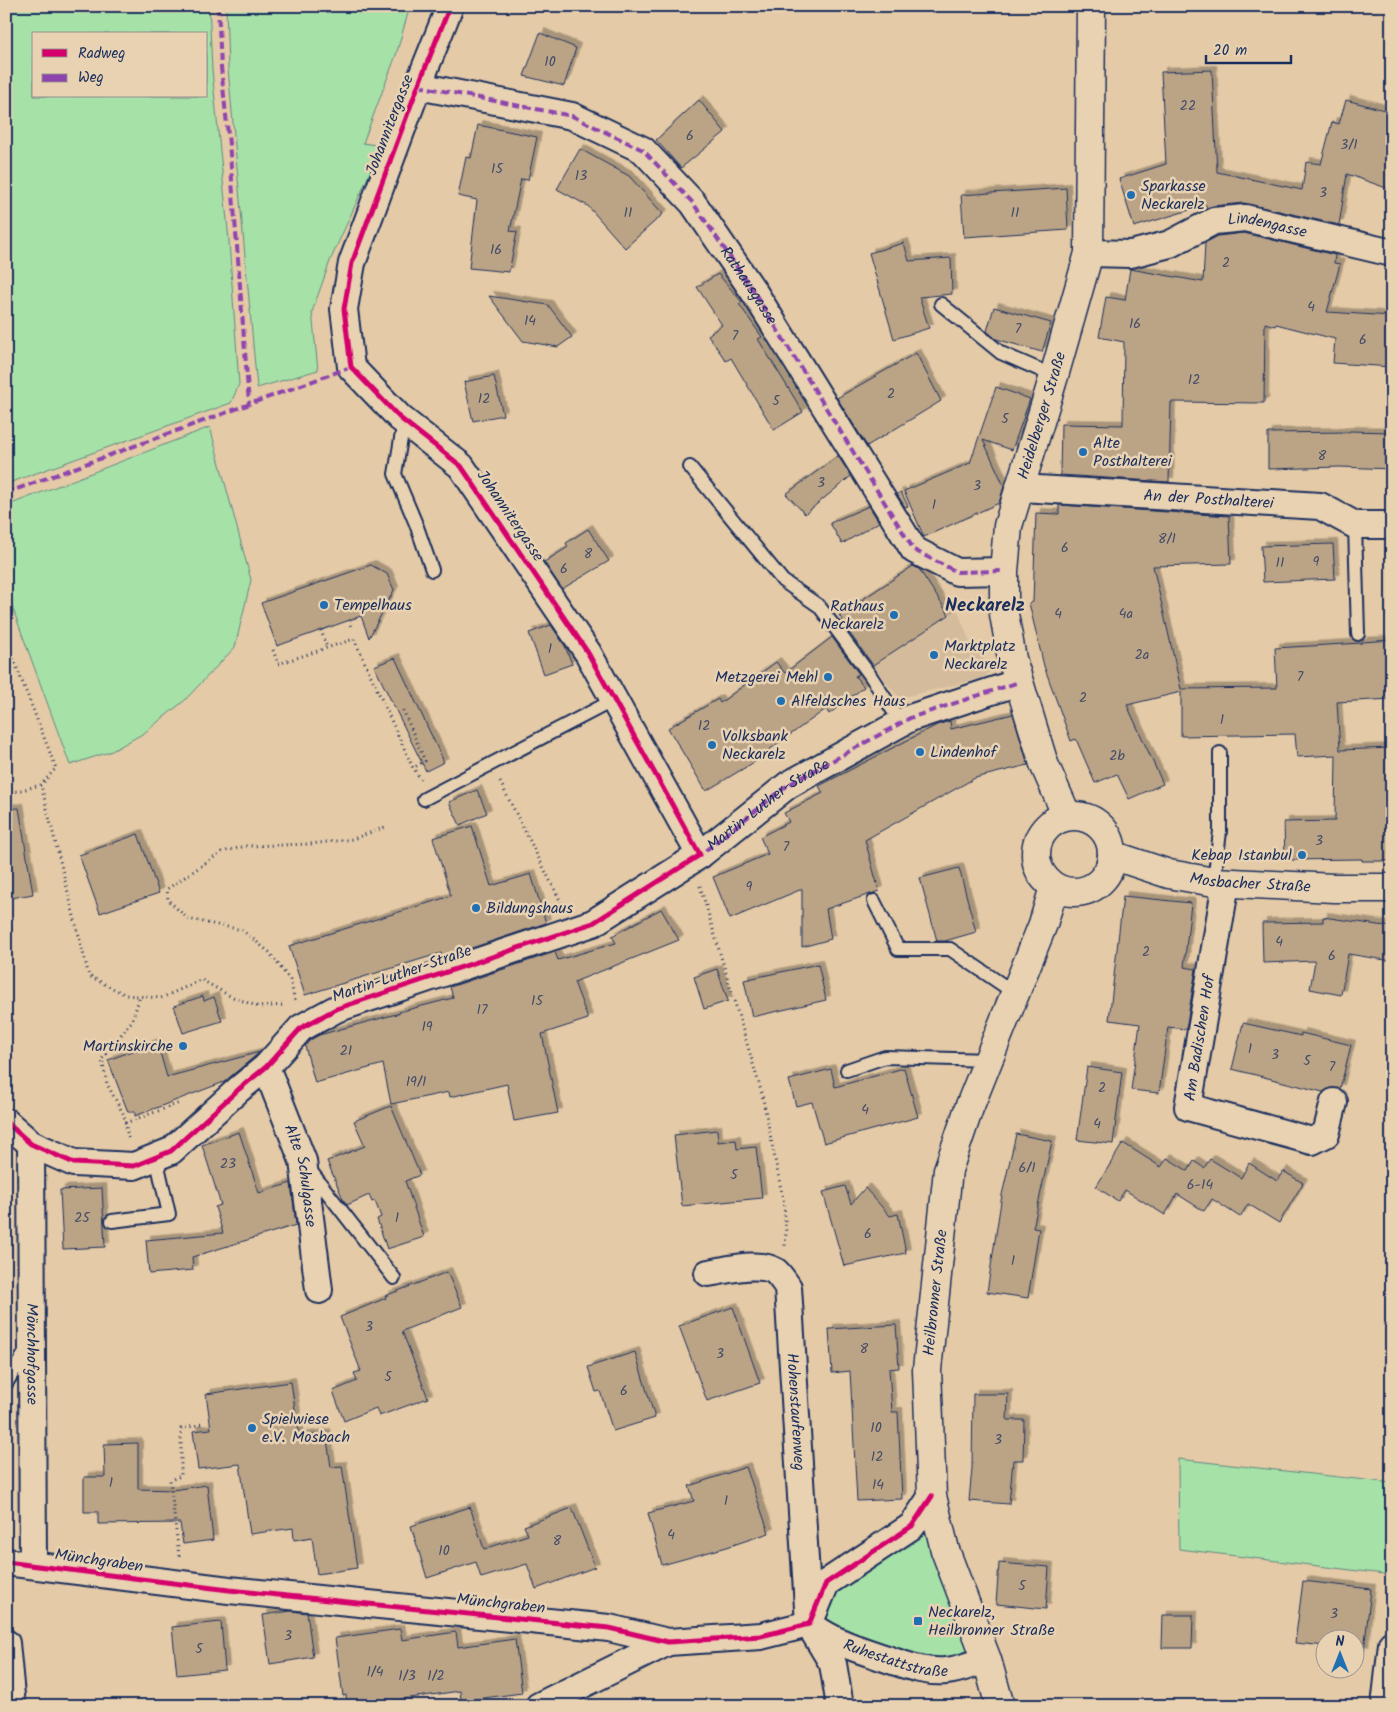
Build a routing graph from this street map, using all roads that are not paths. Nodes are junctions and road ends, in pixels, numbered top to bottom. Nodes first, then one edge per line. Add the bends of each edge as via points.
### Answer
1 (450, 6) edge
2 (1091, 6) edge
3 (418, 86) junction
4 (1089, 253) junction
5 (1392, 253) edge
6 (942, 304) dead end
7 (1054, 376) junction
8 (404, 421) junction
9 (690, 467) dead end
10 (1021, 488) junction
11 (1355, 525) junction
12 (1392, 525) edge
13 (432, 570) dead end
14 (1004, 571) junction
15 (1358, 634) dead end
16 (1019, 682) junction
17 (614, 700) junction
18 (901, 723) junction
19 (1220, 753) dead end
20 (424, 799) dead end
21 (1067, 816) junction
22 (1112, 855) junction
23 (694, 859) junction
24 (1220, 882) junction
25 (1054, 887) junction
26 (1392, 888) edge
27 (874, 901) dead end
28 (1016, 994) junction
29 (989, 1060) junction
30 (266, 1066) junction
31 (847, 1070) dead end
32 (1334, 1102) dead end
33 (6, 1122) edge
34 (31, 1144) junction
35 (145, 1161) junction
36 (303, 1161) junction
37 (112, 1221) dead end
38 (708, 1273) dead end
39 (394, 1278) dead end
40 (319, 1290) dead end
41 (32, 1341) junction
42 (6, 1384) edge
43 (932, 1496) junction
44 (6, 1562) edge
45 (34, 1564) junction
46 (809, 1624) junction
47 (668, 1642) junction
48 (6, 1643) edge
49 (1392, 1644) edge
50 (987, 1660) junction
51 (548, 1704) edge
52 (12, 1706) edge
53 (840, 1706) edge
54 (1000, 1706) edge
55 (1385, 1706) edge

1 - 3 street, Johannitergasse
2 - 4 street, Heidelberger Straße
3 - 8 street, Johannitergasse via 352,263 344,309 351,367
3 - 14 street, Rathausgasse via 572,116 643,150 693,203 754,292 914,550 956,572
4 - 5 street, Lindengasse via 1131,254 1170,244 1214,220 1245,218
4 - 7 street, Heidelberger Straße
6 - 7 lane via 1001,353
7 - 10 street, Heidelberger Straße
8 - 13 lane via 395,474
8 - 17 street, Johannitergasse via 461,466 588,653
9 - 18 lane via 783,581 819,606
10 - 11 street, An der Posthalterei via 1320,506
10 - 14 street, Heidelberger Straße via 1008,526
11 - 12 street, An der Posthalterei
11 - 15 lane
14 - 16 street, Heidelberger Straße via 1004,614
16 - 18 street, Martin-Luther-Straße
16 - 21 street, Heidelberger Straße via 1044,764
17 - 20 lane
17 - 23 street, Johannitergasse
18 - 23 street, Martin-Luther-Straße via 788,785
19 - 24 lane
21 - 22 street via 1084,817 1100,826 1108,837
21 - 25 street via 1049,824 1036,849 1040,872
22 - 24 street, Mosbacher Straße via 1168,874
22 - 25 street via 1103,879 1093,887 1082,892
23 - 30 street, Martin-Luther-Straße via 593,923 336,1009 298,1016
24 - 26 street, Mosbacher Straße
24 - 32 street, Am Badischen Hof via 1188,1108 1312,1141 1326,1134
25 - 28 street, Heilbronner Straße
27 - 28 lane via 898,949 950,949
28 - 29 street, Heilbronner Straße
29 - 31 lane via 885,1057
29 - 43 street, Heilbronner Straße via 948,1170 927,1370
30 - 35 street, Martin-Luther-Straße via 171,1151
30 - 36 street, Alte Schulgasse
33 - 34 street
34 - 35 street via 74,1163
34 - 41 street, Mönchhofgasse
35 - 37 lane via 169,1214
36 - 39 lane
36 - 40 street, Alte Schulgasse
38 - 46 street, Hohenstaufenweg via 767,1267 776,1272 788,1287
41 - 42 lane
41 - 45 street, Mönchhofgasse
43 - 46 street via 912,1526 826,1583
43 - 50 street, Heilbronner Straße via 944,1550
44 - 45 street, Münchgraben
45 - 47 street, Münchgraben via 239,1591 609,1628
46 - 47 street, Münchgraben via 761,1636
46 - 50 street, Ruhestattstraße via 855,1650 917,1668 948,1671
46 - 53 street via 833,1664
47 - 51 street
48 - 52 street
49 - 55 street
50 - 54 street, Heilbronner Straße

